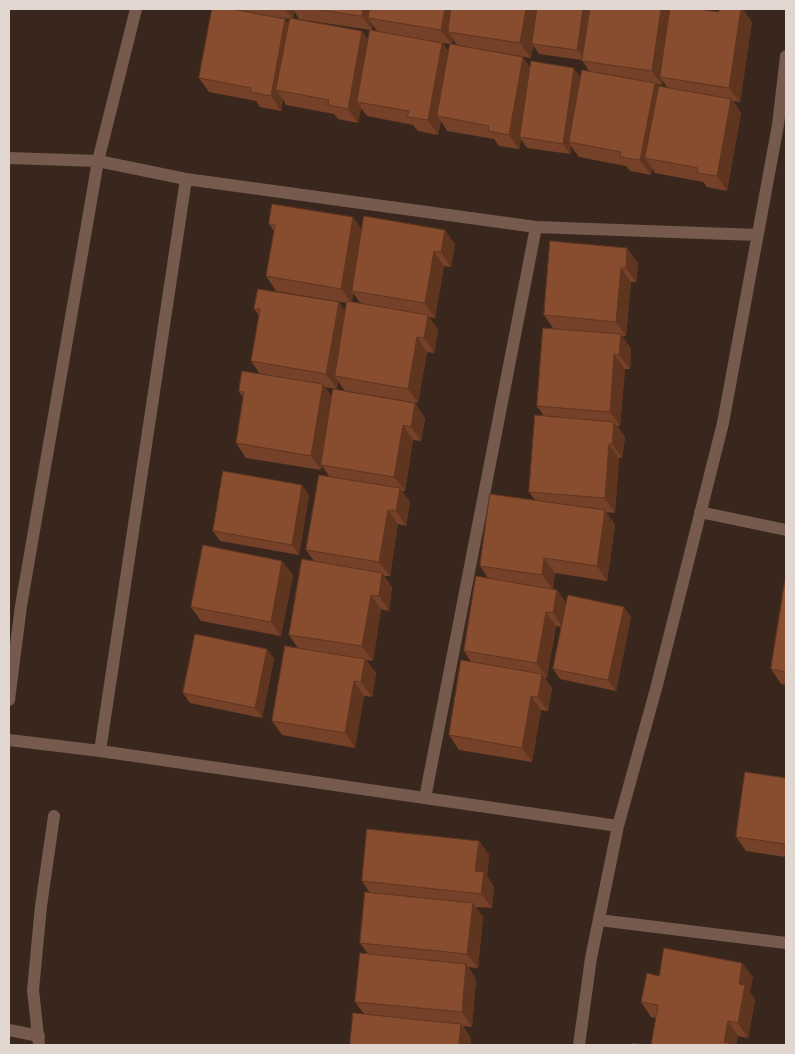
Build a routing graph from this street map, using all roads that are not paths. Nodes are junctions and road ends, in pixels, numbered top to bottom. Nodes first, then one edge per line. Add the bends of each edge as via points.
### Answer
1 (136, 9) edge
2 (786, 56) edge
3 (782, 126) edge
4 (9, 158) edge
5 (98, 161) junction
6 (186, 179) junction
7 (536, 227) junction
8 (757, 234) junction
9 (700, 512) junction
10 (786, 530) edge
11 (9, 700) edge
12 (9, 740) edge
13 (100, 751) junction
14 (425, 798) junction
15 (54, 816) dead end
16 (618, 826) junction
17 (598, 920) junction
18 (786, 943) edge
19 (9, 1030) edge
20 (39, 1041) edge
21 (579, 1045) edge

1 - 5 street
2 - 3 street
3 - 8 street
4 - 5 street
5 - 6 street
5 - 11 street via 21,606
6 - 7 street
6 - 13 street
7 - 8 street
7 - 14 street
8 - 9 street via 723,423
9 - 10 street
9 - 16 street
12 - 13 street
13 - 14 street
14 - 16 street
15 - 20 street via 33,990
16 - 17 street
17 - 18 street
17 - 21 street
19 - 20 street

